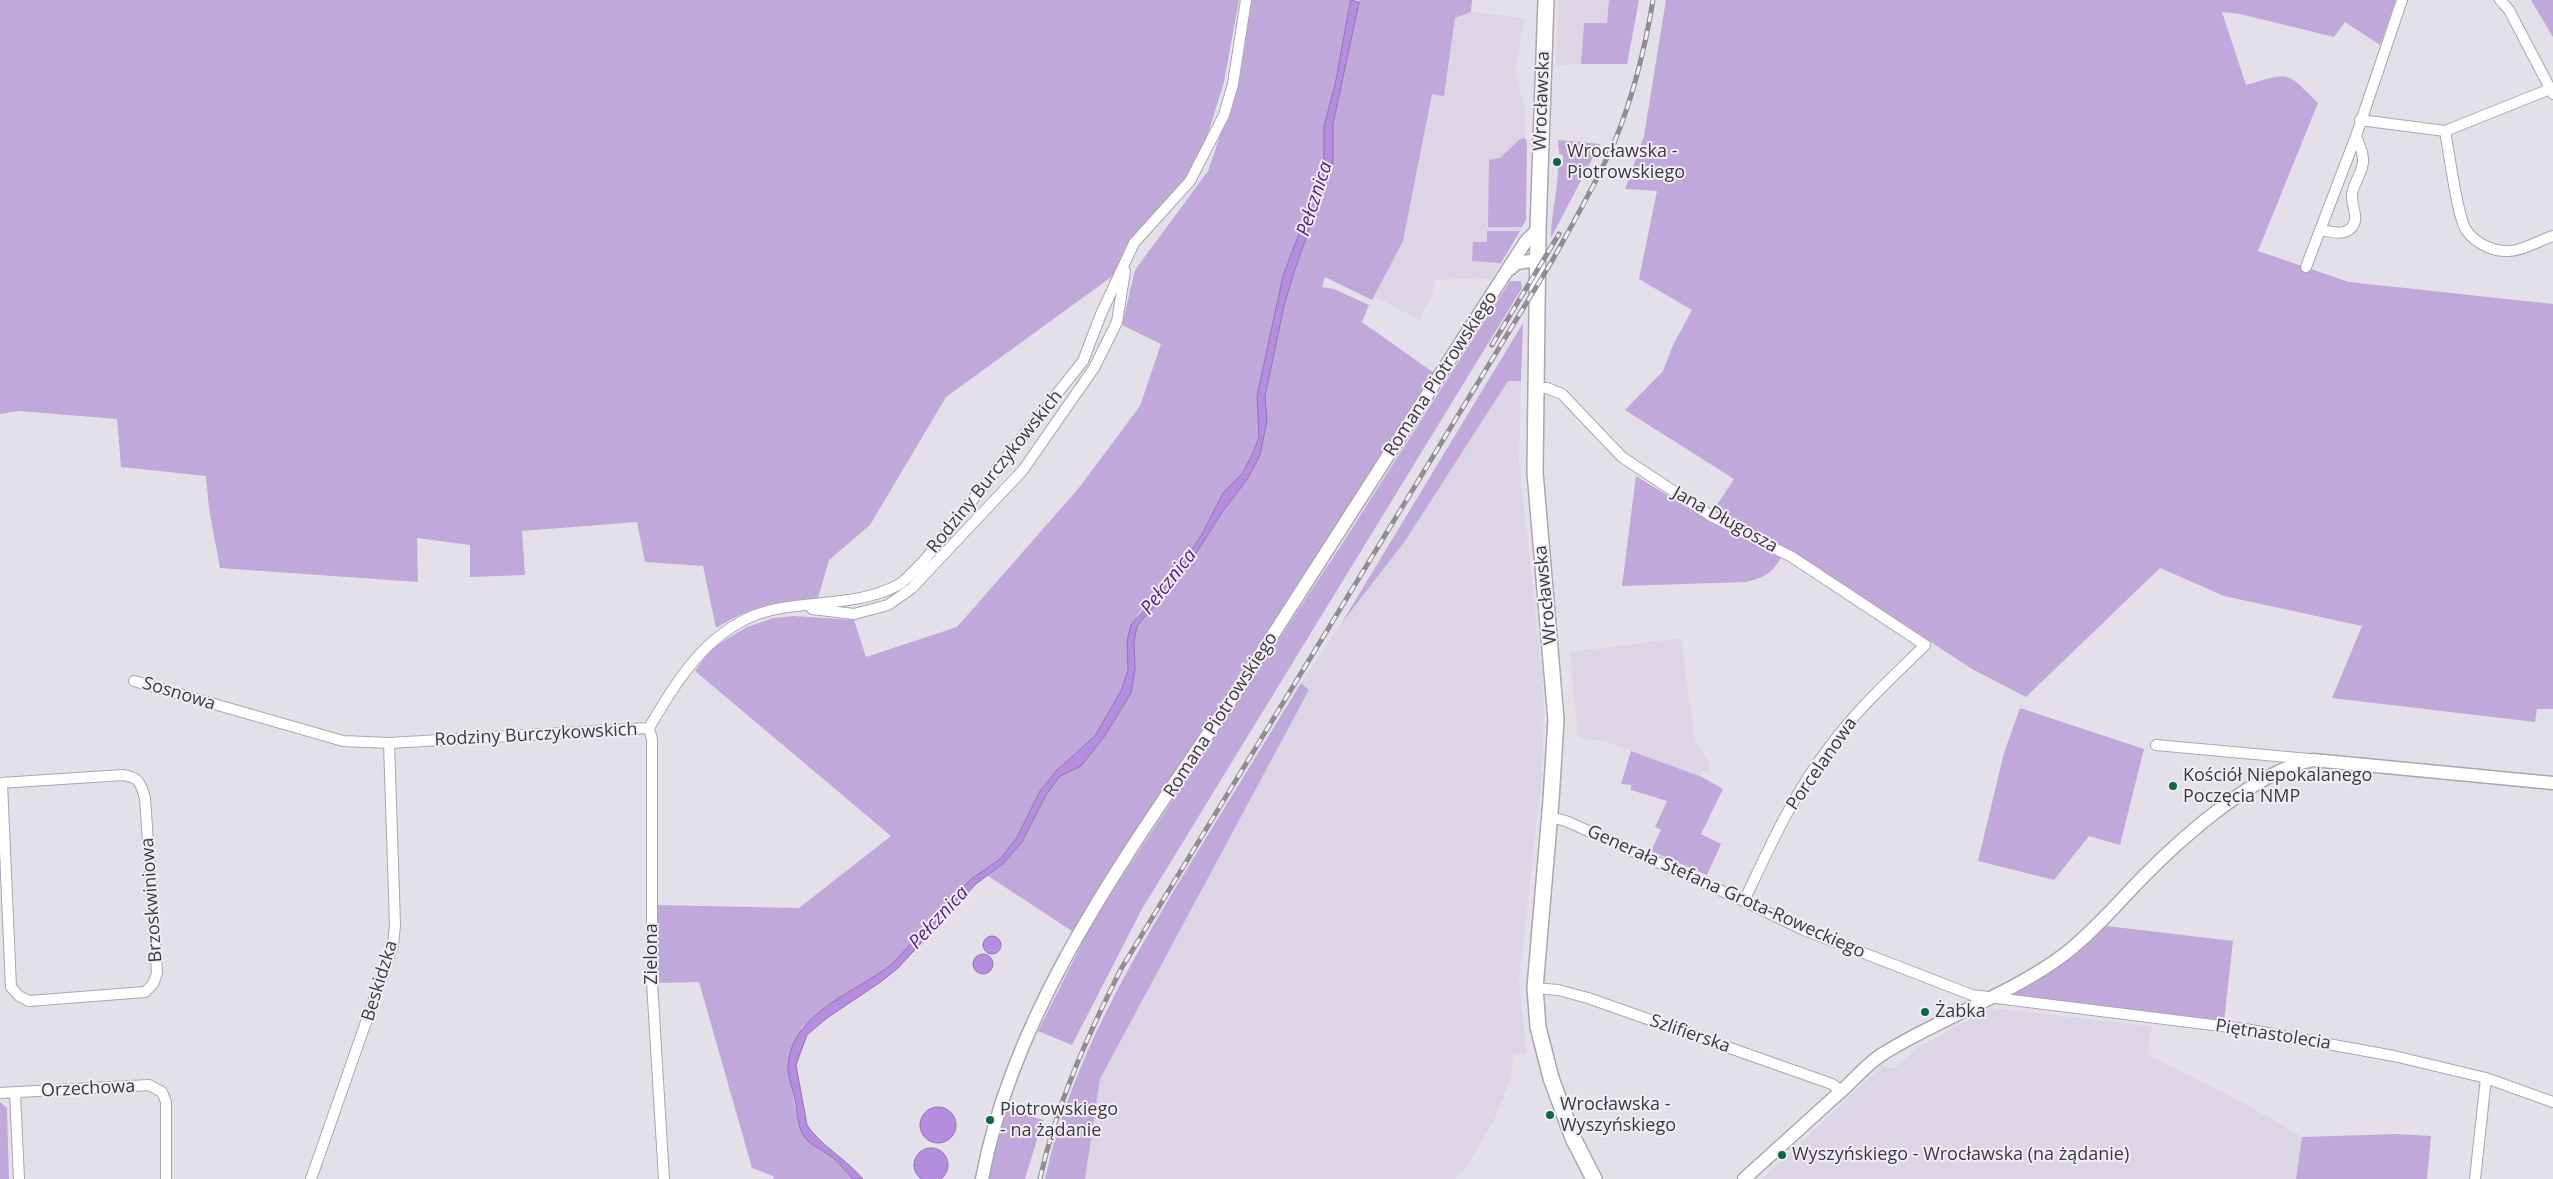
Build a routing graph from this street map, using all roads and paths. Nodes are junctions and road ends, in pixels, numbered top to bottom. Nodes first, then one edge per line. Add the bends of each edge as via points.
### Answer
1 (1246, 0) edge
2 (1546, 0) edge
3 (2402, 0) edge
4 (2500, 0) edge
5 (2552, 91) edge
6 (2360, 120) junction
7 (2445, 131) junction
8 (2356, 136) junction
9 (1538, 230) junction
10 (2320, 230) junction
11 (2553, 236) edge
12 (1538, 260) junction
13 (1127, 261) junction
14 (2306, 267) dead end
15 (1506, 272) junction
16 (1535, 388) junction
17 (799, 607) junction
18 (1925, 645) joint
19 (134, 681) dead end
20 (224, 708) joint
21 (649, 728) junction
22 (389, 744) junction
23 (2156, 745) dead end
24 (2313, 760) junction
25 (2553, 782) edge
26 (1, 783) edge
27 (1550, 816) junction
28 (1744, 901) junction
29 (1535, 988) junction
30 (1986, 998) junction
31 (2486, 1078) junction
32 (1841, 1091) junction
33 (0, 1093) edge
34 (14, 1093) junction
35 (2553, 1102) edge
36 (19, 1179) edge
37 (166, 1179) edge
38 (311, 1179) edge
39 (664, 1179) edge
40 (982, 1179) edge
41 (1594, 1179) edge
42 (1744, 1179) edge
43 (2475, 1179) edge

1 - 13 street, Rodziny Burczykowskich via 1233,84 1224,115 1190,181 1145,229 1134,243
2 - 9 main road, Wrocławska
3 - 6 street
4 - 5 street via 2509,10
5 - 7 street
6 - 7 street
6 - 8 street
7 - 11 street via 2460,212 2466,229 2474,238 2497,250 2512,251
8 - 10 street
8 - 10 street via 2363,165 2353,185 2356,219 2352,228 2344,233
9 - 12 main road, Wrocławska
9 - 15 street, Romana Piotrowskiego via 1526,241
10 - 14 street
12 - 15 street, Romana Piotrowskiego via 1517,263
12 - 16 main road, Wrocławska
13 - 17 street, Rodziny Burczykowskich via 1083,361 923,562 899,585 864,597
13 - 17 street, Rodziny Burczykowskich via 1117,322 1094,368 1023,470 912,588 888,605 854,614
15 - 40 street, Romana Piotrowskiego via 1090,914 1033,1024 994,1122
16 - 18 street, Jana Długosza via 1547,388 1562,394 1622,457 1711,516 1792,557
16 - 27 main road, Wrocławska via 1536,495 1555,704
17 - 21 street, Rodziny Burczykowskich via 773,610 746,619 709,644 676,682
18 - 28 street, Porcelanowa via 1863,707 1828,749 1786,813
19 - 20 street, Sosnowa
20 - 22 street, Rodziny Burczykowskich via 343,741
21 - 22 street, Rodziny Burczykowskich
21 - 39 street, Zielona via 652,739 652,982
22 - 38 street, Beskidzka via 396,924 394,945
23 - 24 street
24 - 25 street
24 - 30 street via 2276,772 2242,793 2143,877 2088,935 2065,954 2024,980
26 - 26 street, Brzoskwiniowa via 123,775 134,776 141,783 145,798 156,973 153,984 145,992 29,1001 11,987
27 - 28 street, Generała Stefana Grota-Roweckiego via 1566,820
27 - 29 main road, Wrocławska
28 - 30 street, Generała Stefana Grota-Roweckiego via 1804,930
29 - 32 street, Szlifierska via 1558,990 1595,1000 1832,1084
29 - 41 main road, Wrocławska via 1538,1027 1550,1078 1573,1138
30 - 31 street, Piętnastolecia via 2245,1029 2394,1056
30 - 32 street via 1880,1056
31 - 35 street, Piętnastolecia
31 - 43 street
32 - 42 street
33 - 34 street
34 - 36 street
34 - 37 street, Orzechowa via 149,1086 162,1092 166,1102

